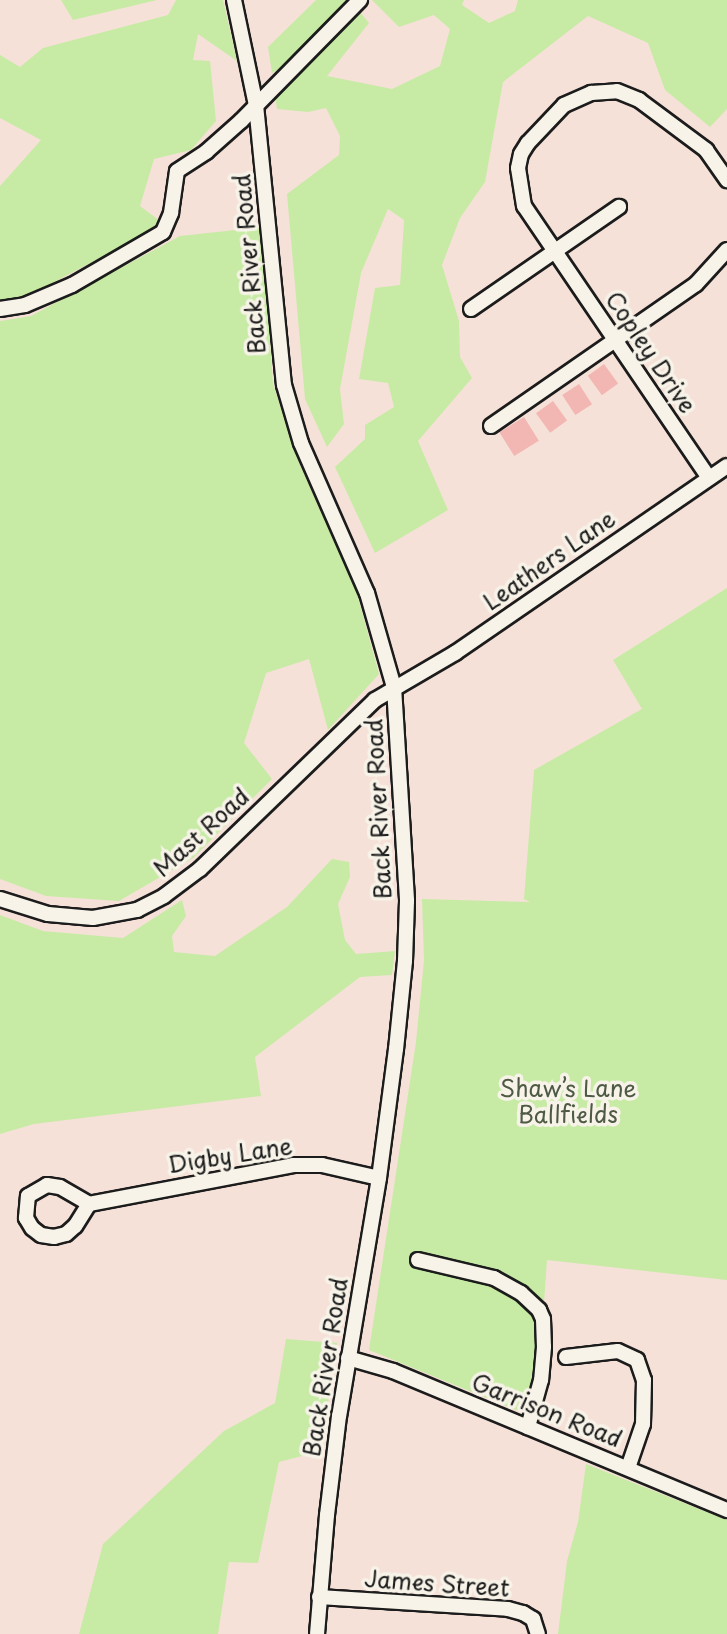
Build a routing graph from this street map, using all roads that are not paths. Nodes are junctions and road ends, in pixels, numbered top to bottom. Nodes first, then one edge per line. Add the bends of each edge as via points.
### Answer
1 (234, 0) edge
2 (360, 0) edge
3 (256, 105) junction
4 (727, 180) edge
5 (619, 207) dead end
6 (727, 250) edge
7 (555, 252) junction
8 (0, 309) edge
9 (471, 309) dead end
10 (615, 341) junction
11 (491, 426) dead end
12 (727, 466) edge
13 (709, 478) junction
14 (394, 687) junction
15 (0, 899) edge
16 (379, 1178) junction
17 (89, 1204) junction
18 (418, 1260) dead end
19 (566, 1357) dead end
20 (348, 1358) junction
21 (528, 1427) junction
22 (628, 1468) junction
23 (727, 1510) edge
24 (319, 1597) junction
25 (317, 1634) edge
26 (538, 1634) edge

1 - 3 street, Back River Road
2 - 3 street
3 - 8 street via 206,152 177,171 171,213 163,232 72,285 25,305
3 - 14 street, Back River Road via 284,385 301,443 371,602
4 - 7 street, Copley Drive via 706,150 628,94 604,91 578,97 536,133 518,168 524,206
5 - 7 street
6 - 10 street via 696,284
7 - 9 street
7 - 10 street, Copley Drive
10 - 11 street
10 - 13 street, Copley Drive
12 - 13 street, Leathers Lane
13 - 14 street, Leathers Lane via 455,653
14 - 15 street, Mast Road via 351,722 200,869 151,904 93,918 48,914
14 - 16 street, Back River Road via 407,931
16 - 17 street, Digby Lane via 322,1165 293,1165
16 - 20 street, Back River Road
17 - 17 street via 75,1226 54,1237 41,1235 26,1218 28,1196 47,1185 60,1187
18 - 21 street via 494,1278 539,1310 544,1348 541,1380
19 - 22 street via 618,1351 637,1360 644,1380 643,1424
20 - 21 street, Garrison Road via 393,1371
20 - 24 street, Back River Road
21 - 22 street, Garrison Road
22 - 23 street, Garrison Road
24 - 25 street, Back River Road
24 - 26 street, James Street via 508,1609 533,1619

